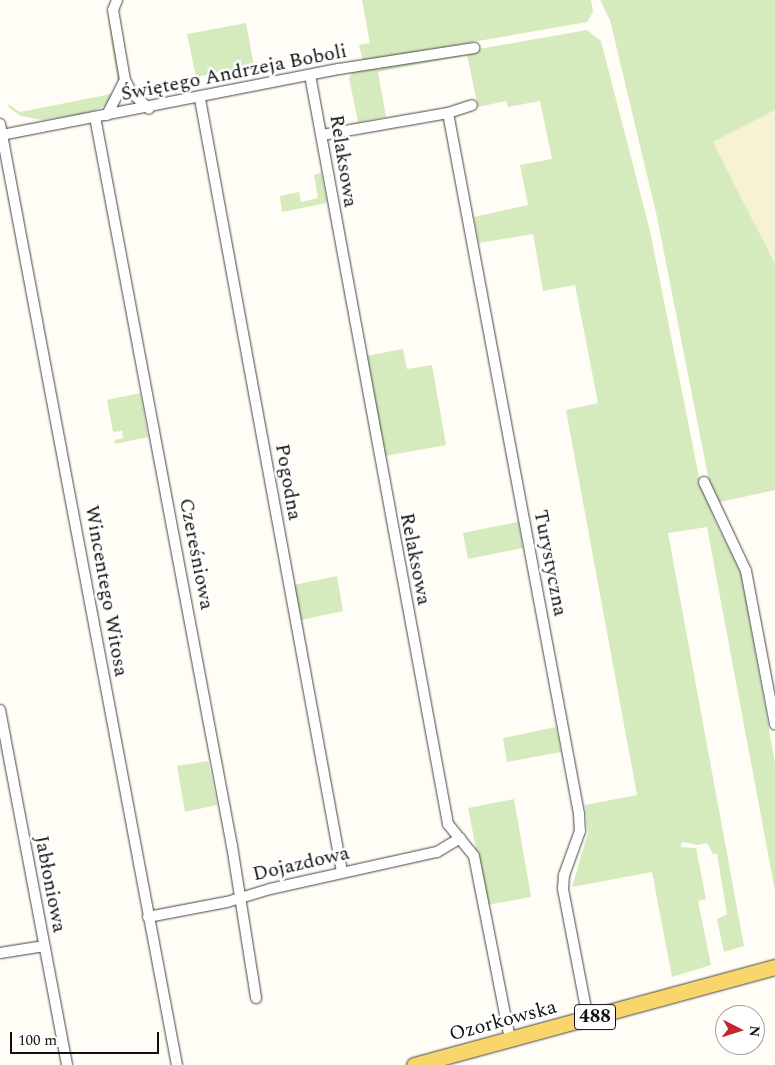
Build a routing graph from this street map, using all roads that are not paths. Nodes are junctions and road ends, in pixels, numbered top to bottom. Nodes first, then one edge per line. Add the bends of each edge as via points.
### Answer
1 (117, 0) edge
2 (474, 48) dead end
3 (310, 75) junction
4 (125, 80) junction
5 (200, 99) junction
6 (472, 106) dead end
7 (149, 109) junction
8 (448, 113) junction
9 (107, 115) junction
10 (95, 117) junction
11 (0, 124) edge
12 (2, 135) junction
13 (322, 136) junction
14 (704, 482) dead end
15 (0, 710) edge
16 (775, 724) edge
17 (460, 838) junction
18 (342, 872) junction
19 (241, 896) junction
20 (148, 917) junction
21 (44, 946) junction
22 (0, 953) edge
23 (775, 967) edge
24 (256, 998) dead end
25 (588, 1019) junction
26 (510, 1040) junction
27 (67, 1065) edge
28 (178, 1065) edge
29 (414, 1065) edge

1 - 4 street via 113,10
2 - 3 street, Świętego Andrzeja Boboli
3 - 5 street, Świętego Andrzeja Boboli
3 - 13 street, Relaksowa
4 - 7 street
4 - 9 street
5 - 7 street, Świętego Andrzeja Boboli
5 - 18 street, Pogodna
6 - 8 street
7 - 9 street, Świętego Andrzeja Boboli
8 - 13 street
8 - 25 street, Turystyczna via 579,814 580,830 564,875 564,889
9 - 10 street, Świętego Andrzeja Boboli
10 - 12 street, Świętego Andrzeja Boboli
10 - 19 street, Czereśniowa
11 - 12 street, Wincentego Witosa
12 - 20 street, Wincentego Witosa
13 - 17 street, Relaksowa via 338,245 448,824
14 - 16 street via 746,571
15 - 21 street, Jabłoniowa
17 - 18 street, Dojazdowa via 437,852
17 - 26 street, Relaksowa via 474,856
18 - 19 street, Dojazdowa
19 - 20 street, Dojazdowa via 227,902
19 - 24 street, Czereśniowa
20 - 28 street, Wincentego Witosa
21 - 22 street
21 - 27 street, Jabłoniowa
23 - 25 main road, Ozorkowska / 488
25 - 26 main road, Ozorkowska / 488
26 - 29 main road, Ozorkowska / 488

